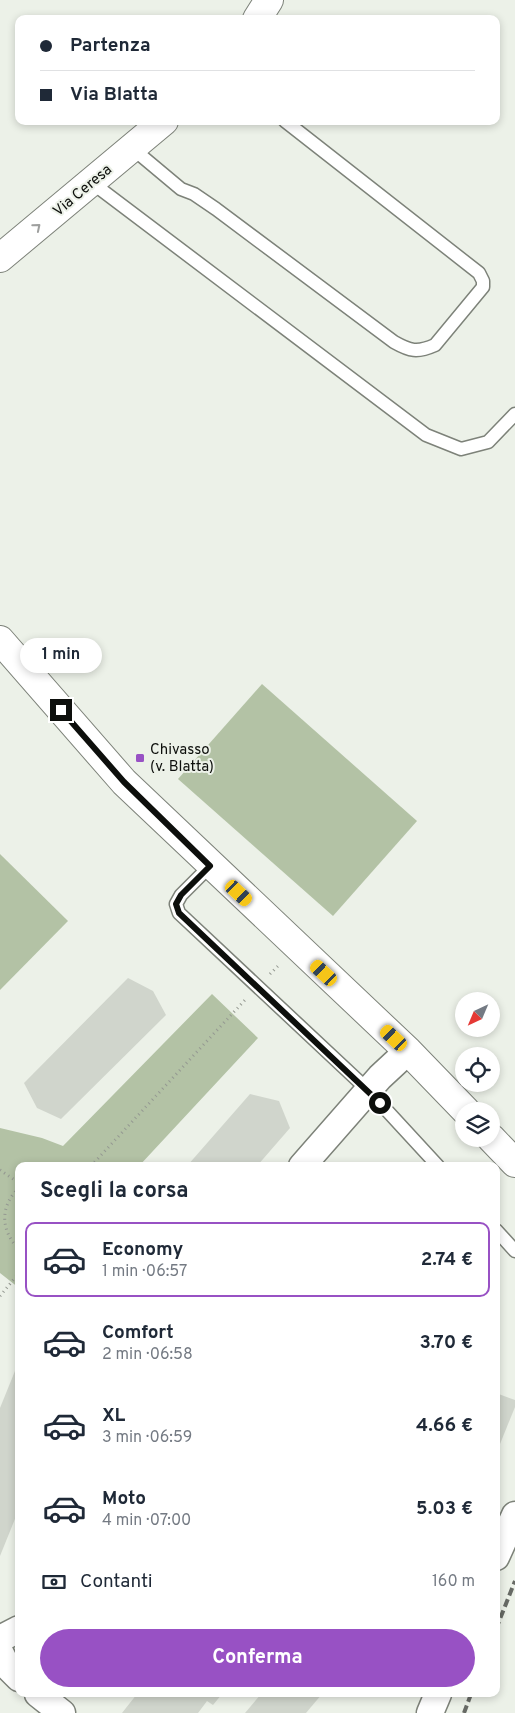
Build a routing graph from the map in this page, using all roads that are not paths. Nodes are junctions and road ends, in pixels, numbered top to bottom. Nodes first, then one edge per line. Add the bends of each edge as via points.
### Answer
1 (269, 0) edge
2 (260, 15) edge
3 (159, 125) edge
4 (290, 125) edge
5 (132, 148) junction
6 (91, 182) junction
7 (0, 258) edge
8 (515, 414) edge
9 (0, 640) edge
10 (210, 866) junction
11 (408, 1052) junction
12 (368, 1090) junction
13 (457, 1102) edge
14 (500, 1147) edge
15 (305, 1162) edge
16 (434, 1162) edge
17 (515, 1163) edge
18 (500, 1234) edge
19 (515, 1251) edge
20 (515, 1515) edge
21 (500, 1548) edge
22 (15, 1631) edge
23 (0, 1639) edge
24 (0, 1652) edge
25 (15, 1674) edge
26 (42, 1697) edge
27 (437, 1697) edge
28 (62, 1713) edge
29 (430, 1713) edge

1 - 2 street
3 - 5 street, Via Ceresa
4 - 5 lane via 483,280 483,287 435,346 409,351 394,342 216,209 181,188
5 - 6 street, Via Ceresa
7 -> 6 street, Via Ceresa
6 - 8 lane via 426,435 461,449 488,442
9 - 10 street via 124,782
10 - 11 street
10 - 12 lane via 181,895 176,904 179,913
11 - 12 street
11 - 13 street
12 - 15 street
12 - 16 lane
14 - 17 street
18 - 19 lane
20 - 21 street
22 - 23 street
24 - 25 street
26 - 28 street
27 - 29 street

